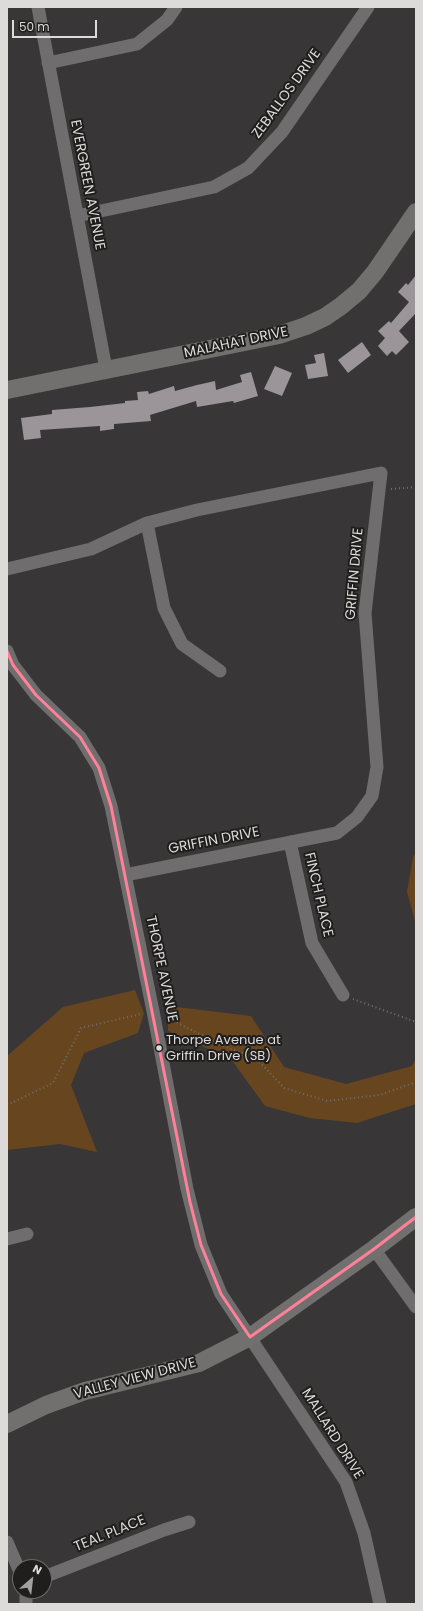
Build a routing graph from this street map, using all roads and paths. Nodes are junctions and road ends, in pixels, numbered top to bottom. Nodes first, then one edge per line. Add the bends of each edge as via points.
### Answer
1 (38, 7) edge
2 (176, 7) edge
3 (368, 7) edge
4 (48, 63) junction
5 (77, 216) junction
6 (415, 217) edge
7 (106, 369) junction
8 (7, 390) edge
9 (416, 487) edge
10 (380, 490) junction
11 (147, 523) junction
12 (7, 569) edge
13 (7, 651) edge
14 (220, 671) dead end
15 (290, 842) junction
16 (125, 875) junction
17 (343, 995) joint
18 (153, 1011) junction
19 (416, 1022) edge
20 (416, 1082) edge
21 (7, 1105) edge
22 (416, 1217) edge
23 (27, 1234) dead end
24 (7, 1239) edge
25 (374, 1249) junction
26 (416, 1307) edge
27 (250, 1337) junction
28 (7, 1424) edge
29 (189, 1522) dead end
30 (7, 1542) edge
31 (14, 1559) edge
32 (52, 1575) edge
33 (380, 1604) edge

1 - 4 street, EVERGREEN AVENUE
2 - 4 street via 166,20 137,44
3 - 5 street, ZEBALLOS DRIVE via 282,132 248,168 214,187
4 - 5 street, EVERGREEN AVENUE
5 - 7 street, EVERGREEN AVENUE
6 - 7 street, MALAHAT DRIVE via 376,272 359,291 325,317 279,335
7 - 8 street, MALAHAT DRIVE
9 - 10 path
10 - 11 street, GRIFFIN DRIVE via 381,473 197,510
10 - 15 street, GRIFFIN DRIVE via 365,613 377,767 372,796 357,817 337,833
11 - 12 street, GRIFFIN DRIVE via 91,549
11 - 14 street via 164,608 182,644
13 - 16 street, THORPE AVENUE via 36,695 80,737 99,768 111,806
15 - 16 street, GRIFFIN DRIVE
15 - 17 street, FINCH PLACE via 312,944
16 - 18 street, THORPE AVENUE
17 - 19 path
18 - 20 path via 221,1045 256,1058 284,1088 327,1101 380,1095
18 - 21 path via 81,1028 53,1083
18 - 27 street, THORPE AVENUE via 188,1196 201,1245 221,1294
22 - 25 street, VALLEY VIEW DRIVE
23 - 24 street
25 - 26 street
25 - 27 street, VALLEY VIEW DRIVE
27 - 28 street, VALLEY VIEW DRIVE via 199,1363 84,1391 46,1405
27 - 33 street, MALLARD DRIVE via 346,1482 364,1532
29 - 32 street, TEAL PLACE
30 - 31 street

